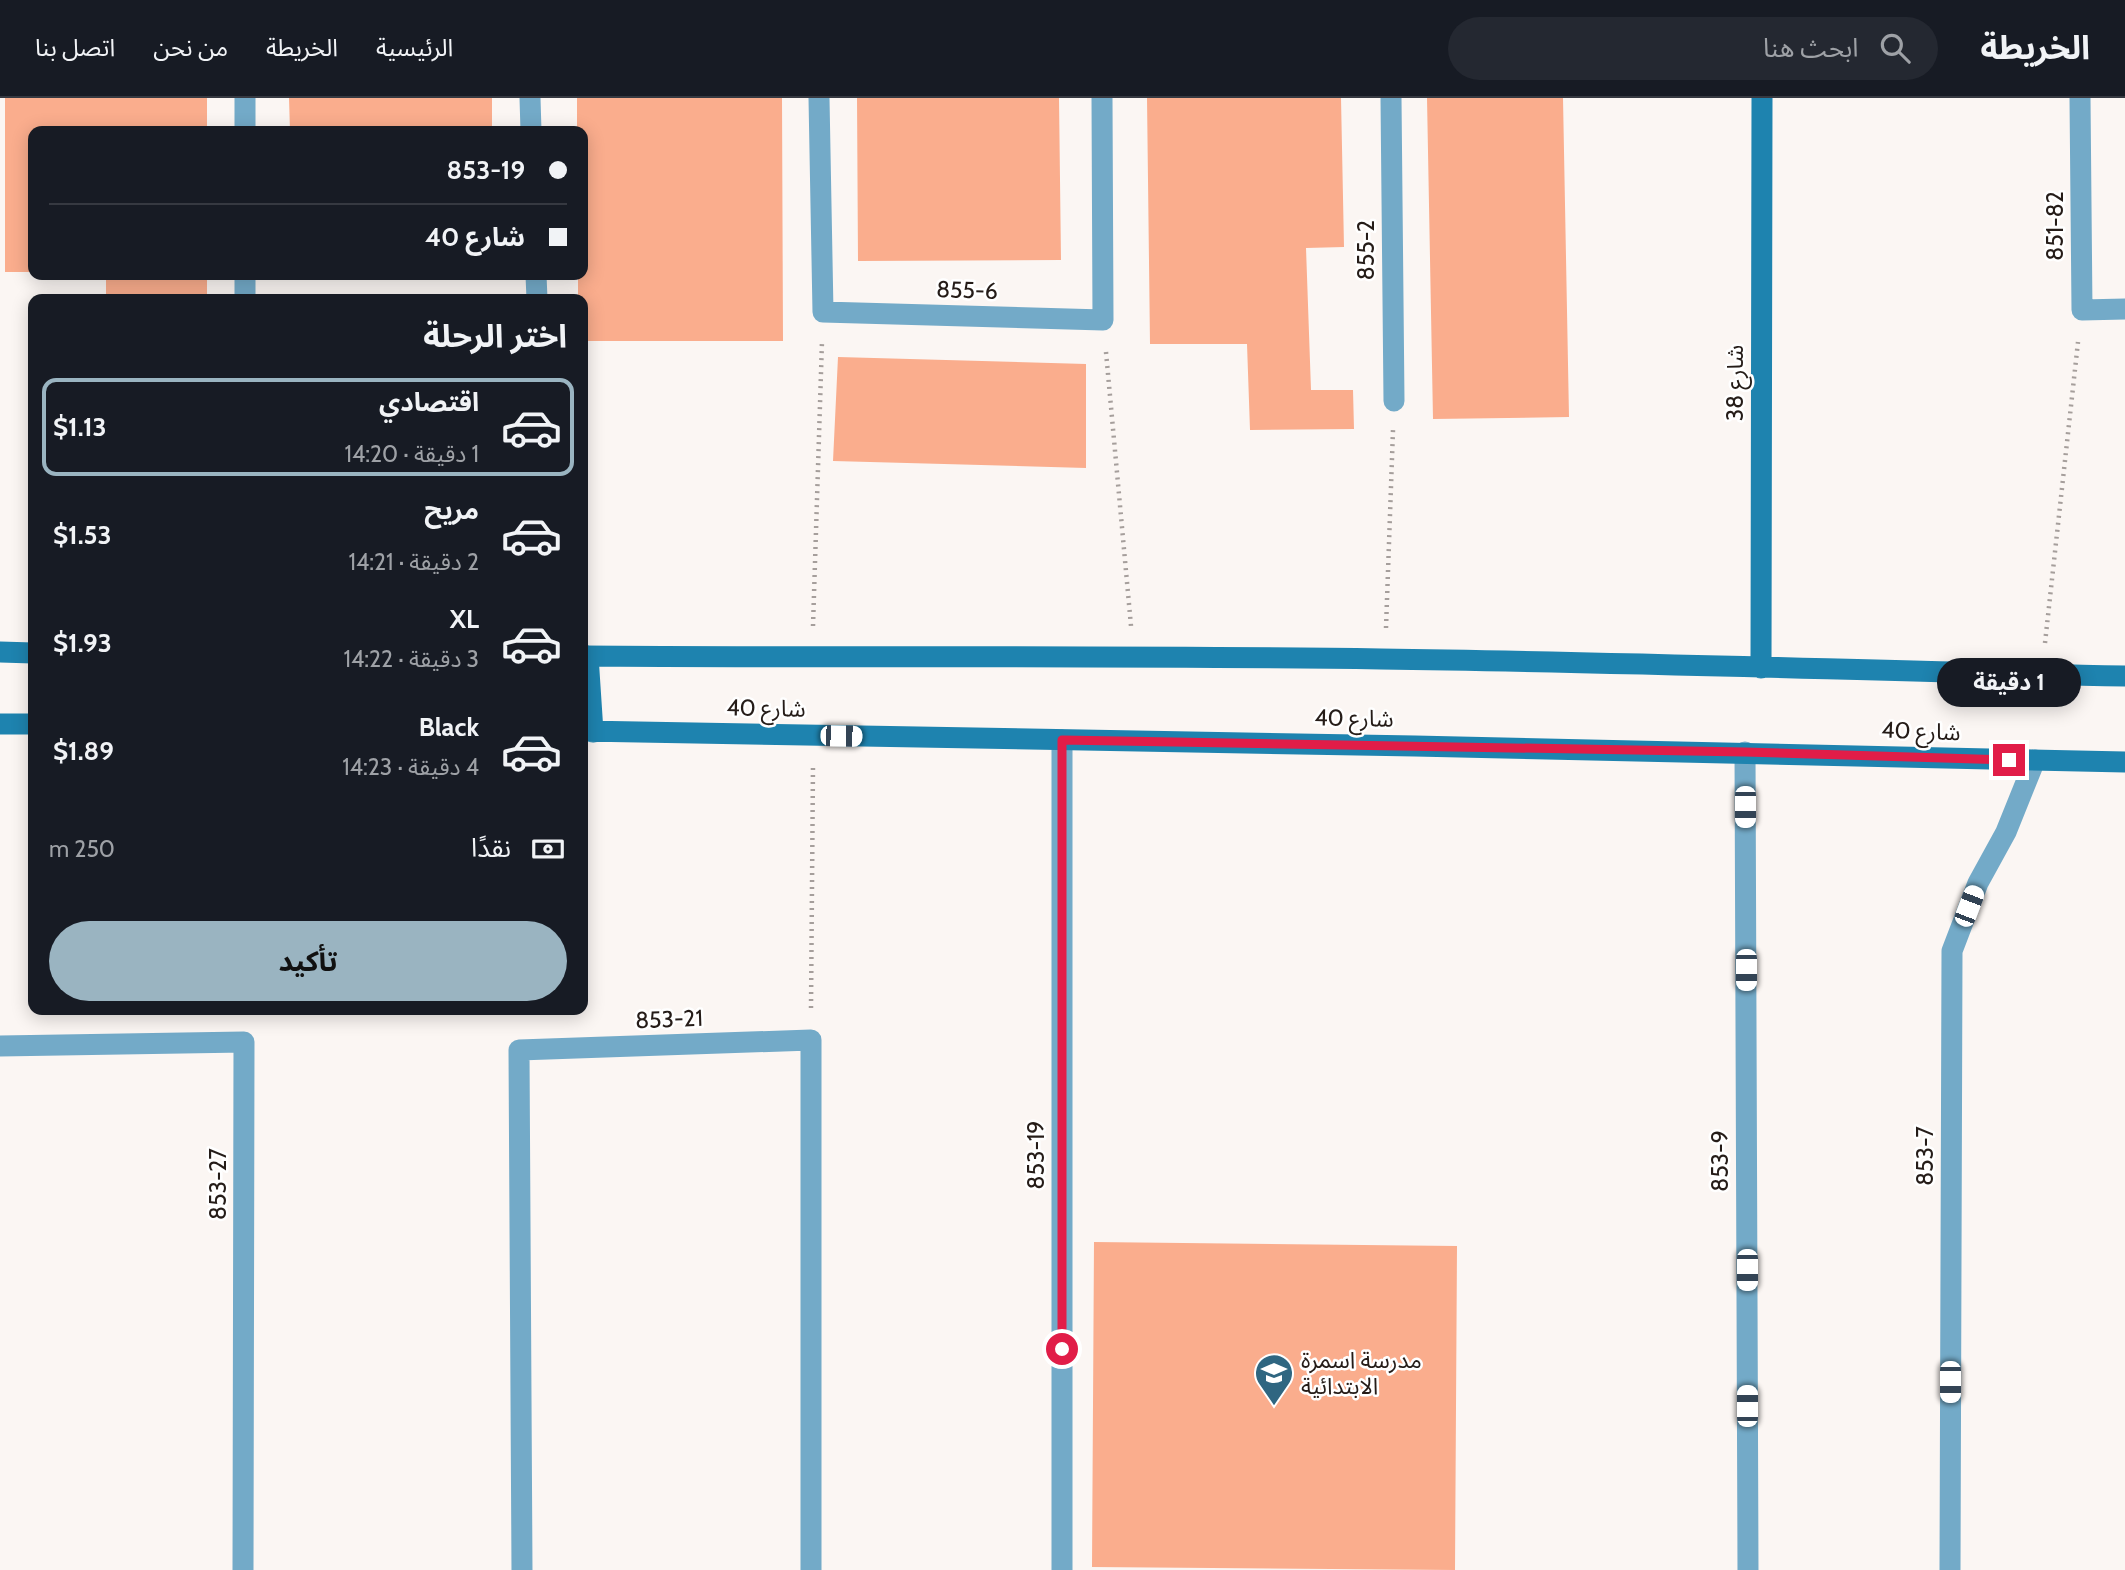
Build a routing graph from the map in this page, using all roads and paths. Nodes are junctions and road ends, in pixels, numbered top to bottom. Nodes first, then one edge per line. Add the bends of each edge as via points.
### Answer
1 (245, 98) edge
2 (530, 98) edge
3 (819, 98) edge
4 (1102, 98) edge
5 (1391, 98) edge
6 (1762, 98) edge
7 (2080, 98) edge
8 (245, 126) edge
9 (531, 126) edge
10 (2125, 309) edge
11 (2082, 310) junction
12 (823, 313) junction
13 (1103, 320) junction
14 (1394, 401) joint
15 (0, 652) edge
16 (28, 653) edge
17 (588, 656) edge
18 (1134, 656) junction
19 (812, 658) junction
20 (1385, 659) junction
21 (1761, 668) junction
22 (2041, 674) junction
23 (2125, 676) edge
24 (0, 724) edge
25 (28, 724) edge
26 (588, 731) edge
27 (814, 736) junction
28 (1062, 740) junction
29 (1745, 752) junction
30 (2035, 760) junction
31 (2125, 762) edge
32 (811, 1040) junction
33 (0, 1046) edge
34 (243, 1570) edge
35 (522, 1570) edge
36 (811, 1570) edge
37 (1062, 1570) edge
38 (1748, 1570) edge
39 (1950, 1570) edge

1 - 8 street
2 - 9 street
3 - 12 street
4 - 13 street
5 - 14 street, 855-2
6 - 21 main road, شارع 38
7 - 11 street, 851-82
10 - 11 street
11 - 22 path
12 - 13 street, 855-6
12 - 19 path
13 - 18 path
14 - 20 path
15 - 16 main road
17 - 19 main road
18 - 19 main road
18 - 20 main road
20 - 21 main road
21 - 22 main road
22 - 23 main road
24 - 25 main road
26 - 27 main road, شارع 40
27 - 28 main road, شارع 40
27 - 32 path
28 - 29 main road, شارع 40
28 - 37 street, 853-19
29 - 30 main road, شارع 40
29 - 38 street, 853-9
30 - 31 main road, شارع 40
30 - 39 street, 853-7 via 1952,951
32 - 35 street, 853-21 via 519,1050
32 - 36 street
33 - 34 street, 853-27 via 244,1042

